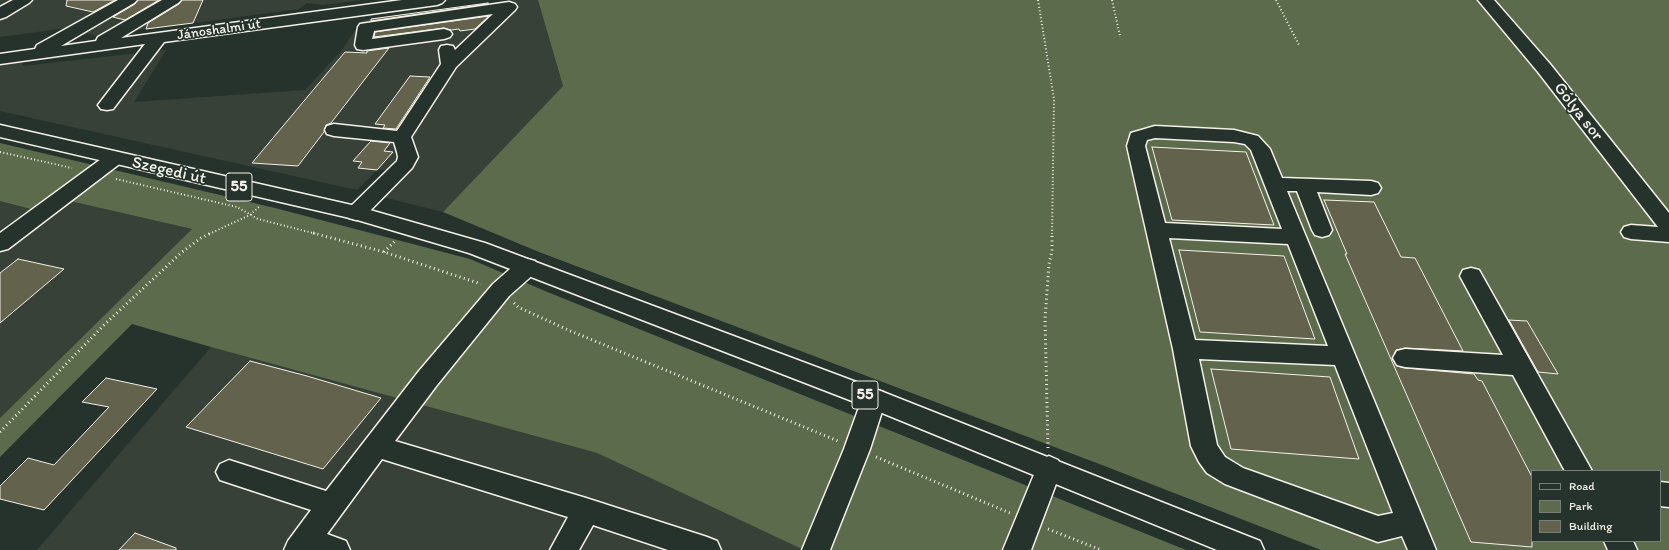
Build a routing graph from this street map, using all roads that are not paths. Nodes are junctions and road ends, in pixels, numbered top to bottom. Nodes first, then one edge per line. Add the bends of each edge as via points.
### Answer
1 (24, 0) edge
2 (129, 0) edge
3 (173, 0) edge
4 (320, 0) edge
5 (437, 0) edge
6 (1486, 0) edge
7 (0, 14) edge
8 (442, 17) junction
9 (292, 20) junction
10 (444, 34) junction
11 (158, 38) junction
12 (97, 46) junction
13 (33, 55) junction
14 (0, 59) edge
15 (450, 64) junction
16 (107, 105) dead end
17 (334, 130) dead end
18 (0, 131) edge
19 (402, 137) junction
20 (114, 158) junction
21 (1274, 184) junction
22 (1304, 185) junction
23 (1371, 188) dead end
24 (356, 214) junction
25 (1669, 227) edge
26 (1157, 230) junction
27 (1322, 230) dead end
28 (1631, 232) dead end
29 (1669, 235) edge
30 (1295, 237) junction
31 (0, 244) edge
32 (527, 267) junction
33 (1471, 276) dead end
34 (1185, 349) junction
35 (1344, 356) junction
36 (1405, 358) dead end
37 (1521, 366) junction
38 (874, 399) junction
39 (376, 446) junction
40 (1049, 468) junction
41 (1578, 470) edge
42 (229, 472) dead end
43 (332, 505) junction
44 (586, 510) junction
45 (1410, 522) junction
46 (302, 545) edge
47 (336, 550) edge
48 (564, 550) edge
49 (707, 550) edge
50 (816, 550) edge
51 (1017, 550) edge
52 (1250, 550) edge
53 (1422, 550) edge

1 - 7 main road
2 - 13 main road
3 - 12 main road
4 - 9 main road
5 - 9 main road, Jánoshalmi út
6 - 25 main road, Gólya sor via 1544,68
8 - 10 main road
8 - 10 main road via 366,27 363,45
8 - 15 main road via 510,7
9 - 11 main road, Jánoshalmi út
10 - 15 main road
11 - 12 main road, Jánoshalmi út
11 - 16 main road
12 - 13 main road, Jánoshalmi út
13 - 14 main road, Jánoshalmi út
15 - 19 main road
17 - 19 main road
18 - 20 main road, Szegedi út / 55
19 - 24 main road via 408,157 405,164
20 - 24 main road, Szegedi út / 55
20 - 31 main road
21 - 22 main road
21 - 26 main road via 1260,149 1251,140 1234,136 1144,133 1138,138 1136,146
21 - 30 main road
22 - 23 main road
22 - 27 main road
24 - 32 main road, Szegedi út / 55 via 478,248
26 - 30 main road
26 - 34 main road
28 - 29 main road
30 - 35 main road
32 - 38 main road, 55
32 - 39 main road via 501,290
33 - 37 main road
34 - 35 main road
34 - 45 main road via 1204,446 1220,468 1234,476 1378,529
35 - 45 main road
36 - 37 main road
37 - 41 main road
38 - 40 main road, 55
38 - 50 main road via 857,449
39 - 43 main road
39 - 44 main road
40 - 51 main road
40 - 52 main road, 55
42 - 43 main road
43 - 46 main road
44 - 48 main road
44 - 49 main road
45 - 53 main road
46 - 47 main road

